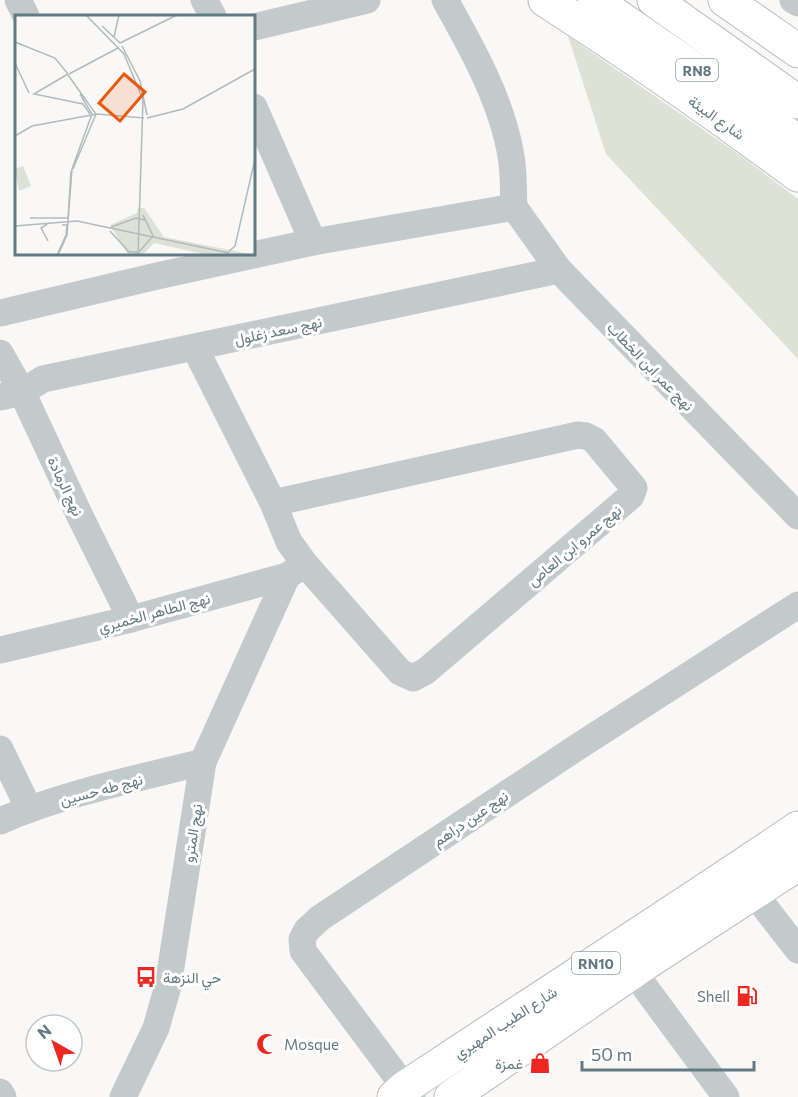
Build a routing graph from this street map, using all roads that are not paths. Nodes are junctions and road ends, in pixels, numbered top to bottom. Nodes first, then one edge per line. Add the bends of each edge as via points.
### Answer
1 (18, 0) edge
2 (204, 0) edge
3 (367, 0) edge
4 (444, 0) edge
5 (545, 0) edge
6 (594, 0) edge
7 (654, 0) edge
8 (725, 0) edge
9 (793, 0) edge
10 (798, 3) edge
11 (26, 15) edge
12 (212, 15) edge
13 (255, 27) edge
14 (798, 51) edge
15 (798, 102) edge
16 (255, 109) edge
17 (798, 142) edge
18 (798, 175) edge
19 (514, 207) junction
20 (313, 242) junction
21 (255, 250) edge
22 (221, 255) edge
23 (151, 265) edge
24 (559, 270) junction
25 (0, 313) edge
26 (195, 348) junction
27 (0, 353) edge
28 (11, 394) edge
29 (273, 503) junction
30 (798, 516) edge
31 (296, 570) junction
32 (798, 604) edge
33 (131, 619) junction
34 (0, 650) edge
35 (0, 749) edge
36 (203, 762) junction
37 (29, 808) junction
38 (0, 821) edge
39 (798, 828) edge
40 (798, 864) edge
41 (744, 882) junction
42 (798, 950) edge
43 (633, 971) junction
44 (0, 1092) edge
45 (403, 1094) edge
46 (3, 1097) edge
47 (123, 1097) edge
48 (452, 1097) edge
49 (726, 1097) edge

1 - 11 street
2 - 12 street
3 - 13 street
4 - 19 street via 476,55 503,121 512,157
5 - 18 main road, شارع البيئة
6 - 17 main road, RN8
7 - 15 main road, RN8
8 - 14 main road
9 - 10 street
16 - 20 street
19 - 20 street
19 - 24 street, نهج عمر ابن الخطاب
20 - 21 street
22 - 23 street
23 - 25 street
24 - 26 street, نهج سعد زغلول
24 - 30 street, نهج عمر ابن الخطاب
26 - 28 street, نهج سعد زغلول via 43,379
26 - 29 street
27 - 28 street, نهج الرمادة
28 - 33 street, نهج الرمادة via 78,512
29 - 31 street
29 - 31 street, نهج عمرو ابن العاص via 578,435 594,440 634,488 631,496 413,678 400,672
31 - 33 street, نهج الطاهر الخميري
31 - 36 street, نهج المترو
32 - 45 street, نهج عين دراهم via 559,759 307,930 302,939 303,951
33 - 34 street, نهج الطاهر الخميري
35 - 37 street
36 - 37 street, نهج طه حسين
36 - 47 street, نهج المترو via 168,986 156,1028
37 - 38 street, نهج طه حسين
39 - 41 main road, شارع الطيب المهيري / RN10
40 - 41 main road, شارع الطيب المهيري / RN10
41 - 42 street
41 - 43 main road, شارع الطيب المهيري / RN10
41 - 45 main road, شارع الطيب المهيري / RN10
43 - 48 main road, شارع الطيب المهيري / RN10
43 - 49 street
44 - 46 street

